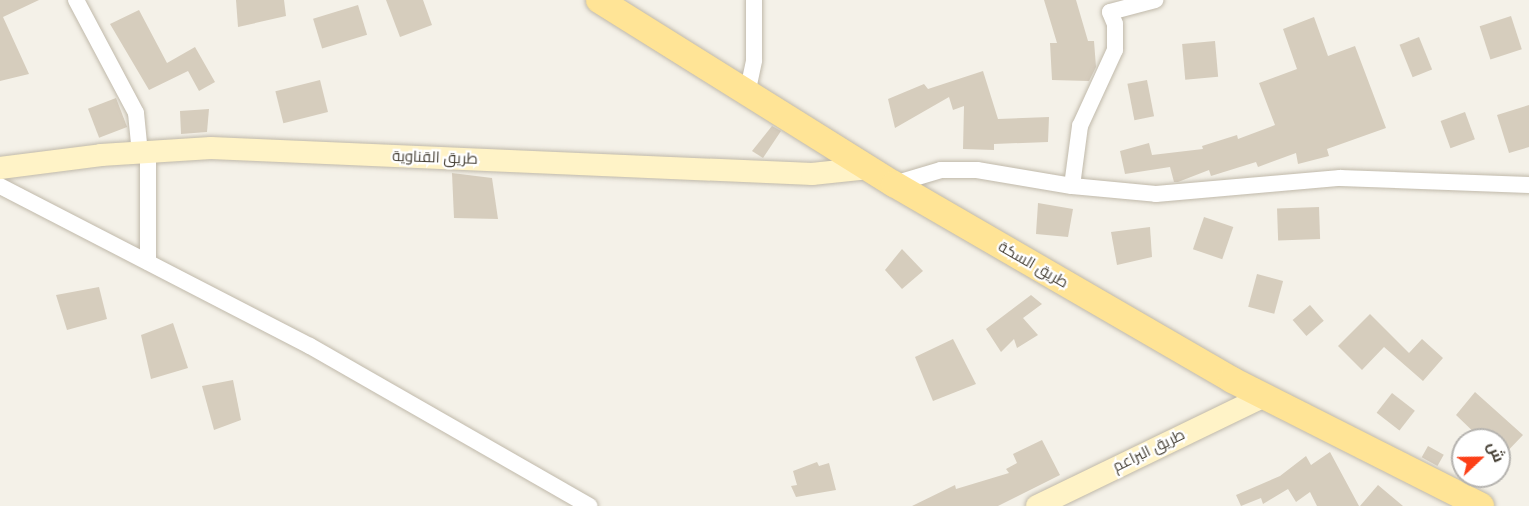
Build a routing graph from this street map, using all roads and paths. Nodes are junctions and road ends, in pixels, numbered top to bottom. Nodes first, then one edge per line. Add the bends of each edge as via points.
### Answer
1 (76, 0) edge
2 (599, 0) edge
3 (754, 0) edge
4 (1155, 0) edge
5 (1107, 6) edge
6 (747, 93) junction
7 (144, 153) junction
8 (0, 168) edge
9 (869, 168) junction
10 (894, 184) junction
11 (1529, 185) edge
12 (0, 186) edge
13 (1072, 186) junction
14 (148, 262) junction
15 (1262, 397) junction
16 (589, 506) edge
17 (1037, 506) edge
18 (1481, 506) edge

1 - 7 street via 136,113
2 - 6 main road, طريق السكة
3 - 6 street via 754,60
4 - 5 street
5 - 13 street via 1115,24 1115,50 1080,126
6 - 9 main road, طريق السكة
7 - 8 street, طريق القناوية
7 - 9 street, طريق القناوية via 211,148 812,174
7 - 14 street
9 - 10 main road, طريق السكة
10 - 13 street via 941,170 977,170
10 - 15 main road, طريق السكة
11 - 13 street via 1340,178 1156,194
12 - 14 street
14 - 16 street via 310,346
15 - 17 street, طريق البراعم
15 - 18 main road, طريق السكة

